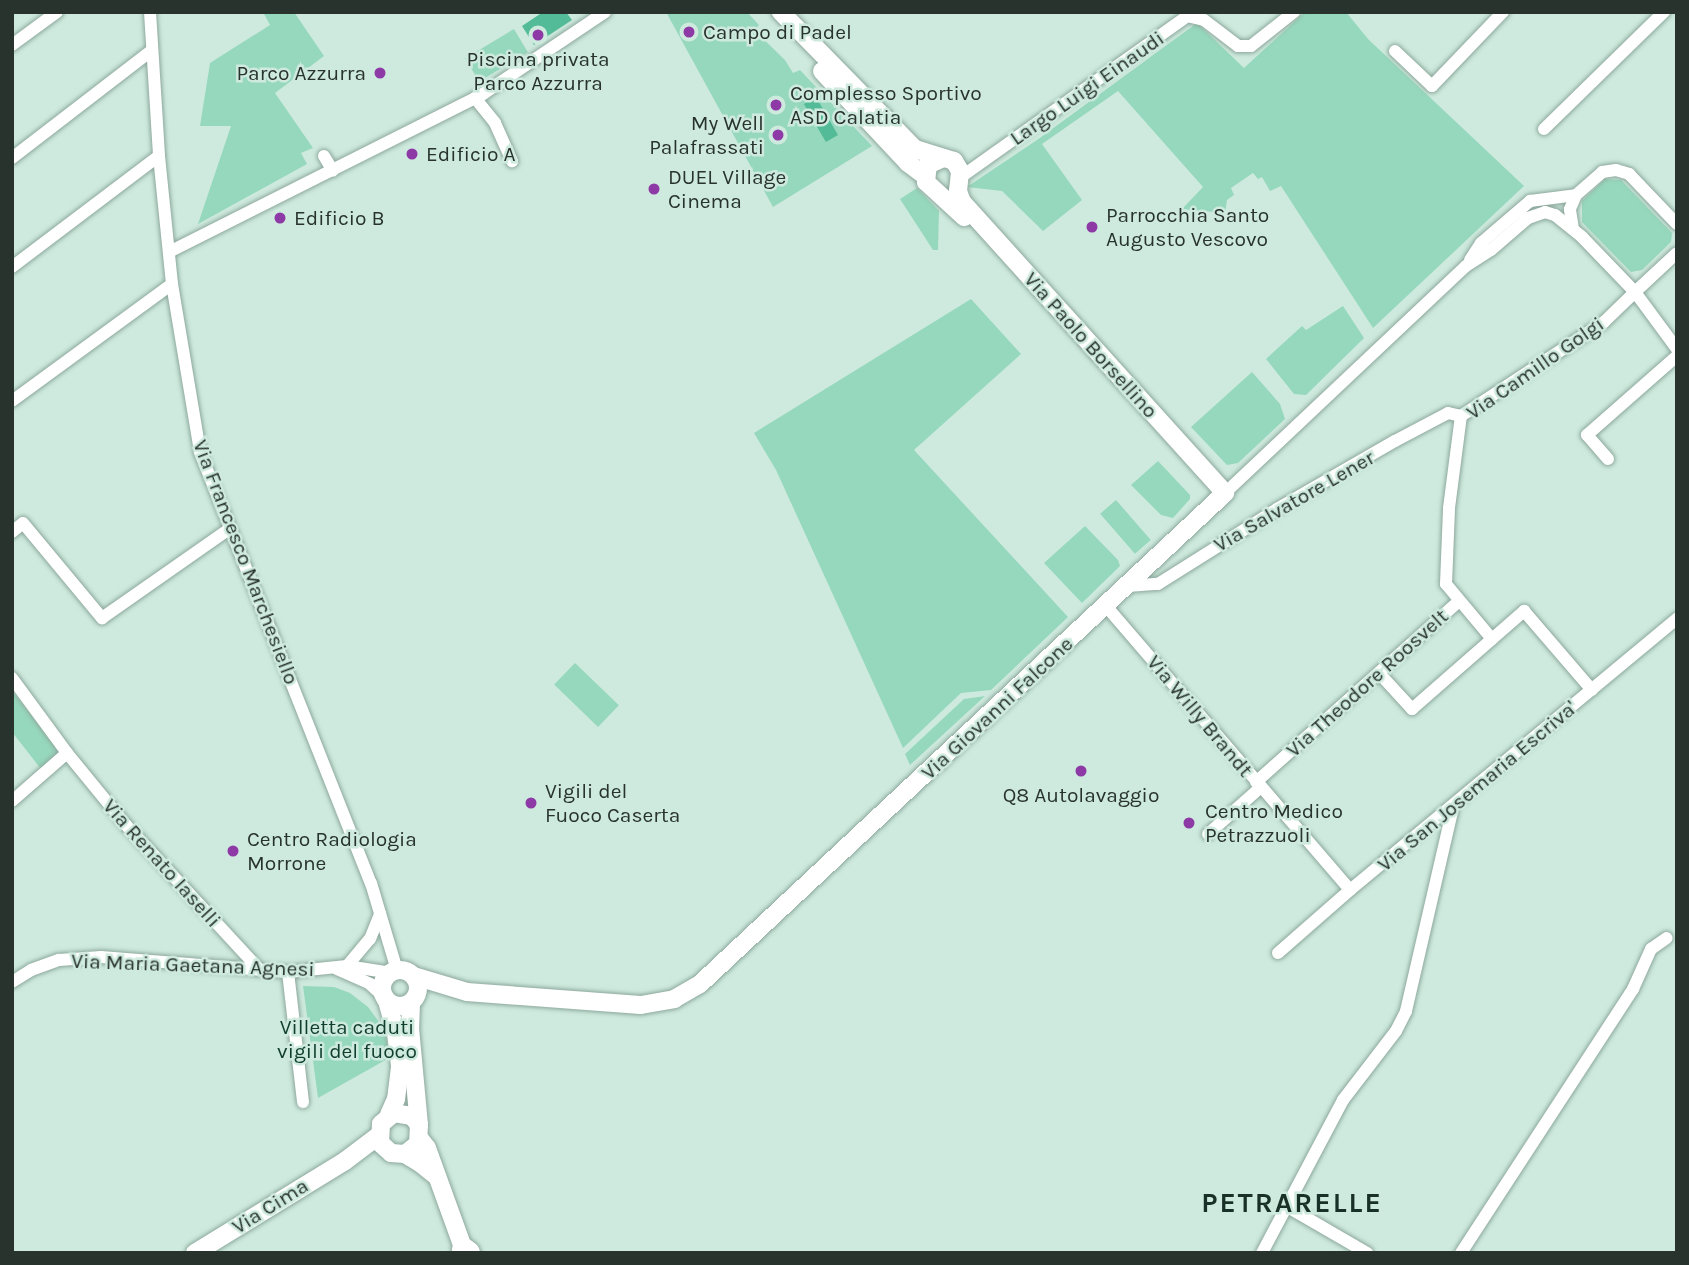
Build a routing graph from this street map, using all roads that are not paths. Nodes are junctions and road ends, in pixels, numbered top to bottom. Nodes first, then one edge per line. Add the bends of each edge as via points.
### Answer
1 (57, 12) edge
2 (150, 12) edge
3 (605, 12) edge
4 (767, 12) edge
5 (781, 12) edge
6 (1215, 12) edge
7 (1294, 12) edge
8 (1503, 12) edge
9 (1664, 12) edge
10 (1190, 14) edge
11 (1216, 27) junction
12 (12, 45) edge
13 (152, 50) junction
14 (1395, 51) dead end
15 (475, 98) junction
16 (1544, 129) dead end
17 (159, 156) junction
18 (324, 156) dead end
19 (986, 157) junction
20 (12, 158) edge
21 (946, 158) junction
22 (512, 160) dead end
23 (333, 171) junction
24 (929, 184) junction
25 (958, 190) junction
26 (1576, 195) junction
27 (1677, 224) edge
28 (1573, 229) junction
29 (169, 253) junction
30 (1677, 253) edge
31 (1466, 266) junction
32 (12, 267) edge
33 (172, 284) junction
34 (1635, 292) junction
35 (1677, 349) edge
36 (1677, 356) edge
37 (12, 401) edge
38 (1461, 416) junction
39 (1608, 459) dead end
40 (1221, 497) junction
41 (229, 530) junction
42 (12, 532) edge
43 (1449, 538) joint
44 (1127, 586) junction
45 (1459, 601) junction
46 (1106, 606) junction
47 (1677, 619) edge
48 (1492, 639) junction
49 (1379, 673) junction
50 (12, 678) edge
51 (1592, 690) junction
52 (67, 753) junction
53 (1259, 784) junction
54 (12, 801) edge
55 (1452, 808) junction
56 (1208, 834) dead end
57 (1350, 890) junction
58 (380, 914) junction
59 (1667, 937) dead end
60 (1278, 953) dead end
61 (342, 967) junction
62 (260, 970) junction
63 (288, 972) junction
64 (401, 973) junction
65 (12, 982) edge
66 (467, 992) junction
67 (386, 999) junction
68 (413, 1002) junction
69 (303, 1102) dead end
70 (389, 1115) junction
71 (420, 1132) junction
72 (379, 1136) junction
73 (398, 1153) junction
74 (345, 1161) junction
75 (437, 1177) junction
76 (1286, 1206) junction
77 (466, 1252) edge
78 (195, 1253) edge
79 (1262, 1253) edge
80 (1367, 1253) edge
81 (1461, 1253) edge

1 - 12 street
2 - 13 street, Via Francesco Marchesiello
3 - 15 street
4 - 24 street
5 - 21 street via 915,149
6 - 11 street
7 - 11 street via 1251,46 1234,44
8 - 14 street via 1432,86
9 - 16 street
10 - 11 street
10 - 19 street, Largo Luigi Einaudi via 1051,116
13 - 17 street, Via Francesco Marchesiello
13 - 20 street
15 - 22 street via 495,122
15 - 23 street
17 - 29 street, Via Francesco Marchesiello
17 - 32 street
18 - 23 street
19 - 21 street, Largo Luigi Einaudi
19 - 25 street, Largo Luigi Einaudi
21 - 24 street via 928,165
21 - 25 street, Via Paolo Borsellino via 958,166
23 - 29 street
24 - 25 street
25 - 40 street, Via Paolo Borsellino via 961,202
26 - 27 street via 1602,172 1616,170 1629,174
26 - 28 street via 1570,209
26 - 31 street, Via Giovanni Falcone via 1540,198 1520,207 1481,243
28 - 31 street, Via Giovanni Falcone via 1555,215 1536,214
28 - 34 street, Via Giovanni Falcone
29 - 33 street, Via Francesco Marchesiello
30 - 34 street, Via Camillo Golgi
31 - 40 street, Via Giovanni Falcone
33 - 37 street
33 - 41 street, Via Francesco Marchesiello via 201,452
34 - 35 street
34 - 38 street, Via Camillo Golgi via 1604,322
36 - 39 street via 1587,435
38 - 43 street, Via Camillo Golgi
38 - 44 street, Via Salvatore Lener via 1448,413 1395,442 1158,584
40 - 44 street, Via Giovanni Falcone
41 - 42 street via 102,618 23,523
41 - 58 street, Via Francesco Marchesiello via 372,883
43 - 45 street, Via Theodore Roosvelt via 1446,584
44 - 46 street, Via Giovanni Falcone
45 - 48 street
45 - 49 street, Via Theodore Roosvelt
46 - 53 street, Via Willy Brandt
46 - 66 street, Via Giovanni Falcone via 699,984 674,999 641,1005
47 - 51 street, Via San Josemaria Escriva'
48 - 49 street via 1412,709
48 - 51 street via 1524,611
49 - 53 street, Via Theodore Roosvelt
50 - 52 street, Via Renato Iaselli
51 - 55 street, Via San Josemaria Escriva'
52 - 54 street
52 - 62 street, Via Renato Iaselli via 126,825
53 - 56 street, Via Theodore Roosvelt
53 - 57 street, Via Willy Brandt
55 - 57 street, Via San Josemaria Escriva'
55 - 76 street via 1406,1011 1343,1100
57 - 60 street, Via San Josemaria Escriva'
58 - 61 street via 370,939
58 - 64 street, Via Francesco Marchesiello
59 - 81 street via 1651,949 1633,989
61 - 63 street, Via Maria Gaetana Agnesi
61 - 64 street, Via Maria Gaetana Agnesi
61 - 67 street, Via Maria Gaetana Agnesi
62 - 63 street, Via Maria Gaetana Agnesi
62 - 65 street, Via Maria Gaetana Agnesi via 101,957 59,960
63 - 69 street
64 - 66 street, Via Giovanni Falcone
64 - 67 street via 382,987
64 - 68 street via 418,991
66 - 68 street, Via Giovanni Falcone
67 - 68 street via 401,1007
67 - 70 street via 400,1067
68 - 71 street via 410,1028
70 - 71 street via 406,1113
70 - 72 street
71 - 73 street via 415,1148
71 - 75 street
72 - 73 street via 380,1143
72 - 74 street, Via Cima
73 - 74 street, Via Cima
73 - 75 street
74 - 78 street, Via Cima
75 - 77 street
76 - 79 street
76 - 80 street

